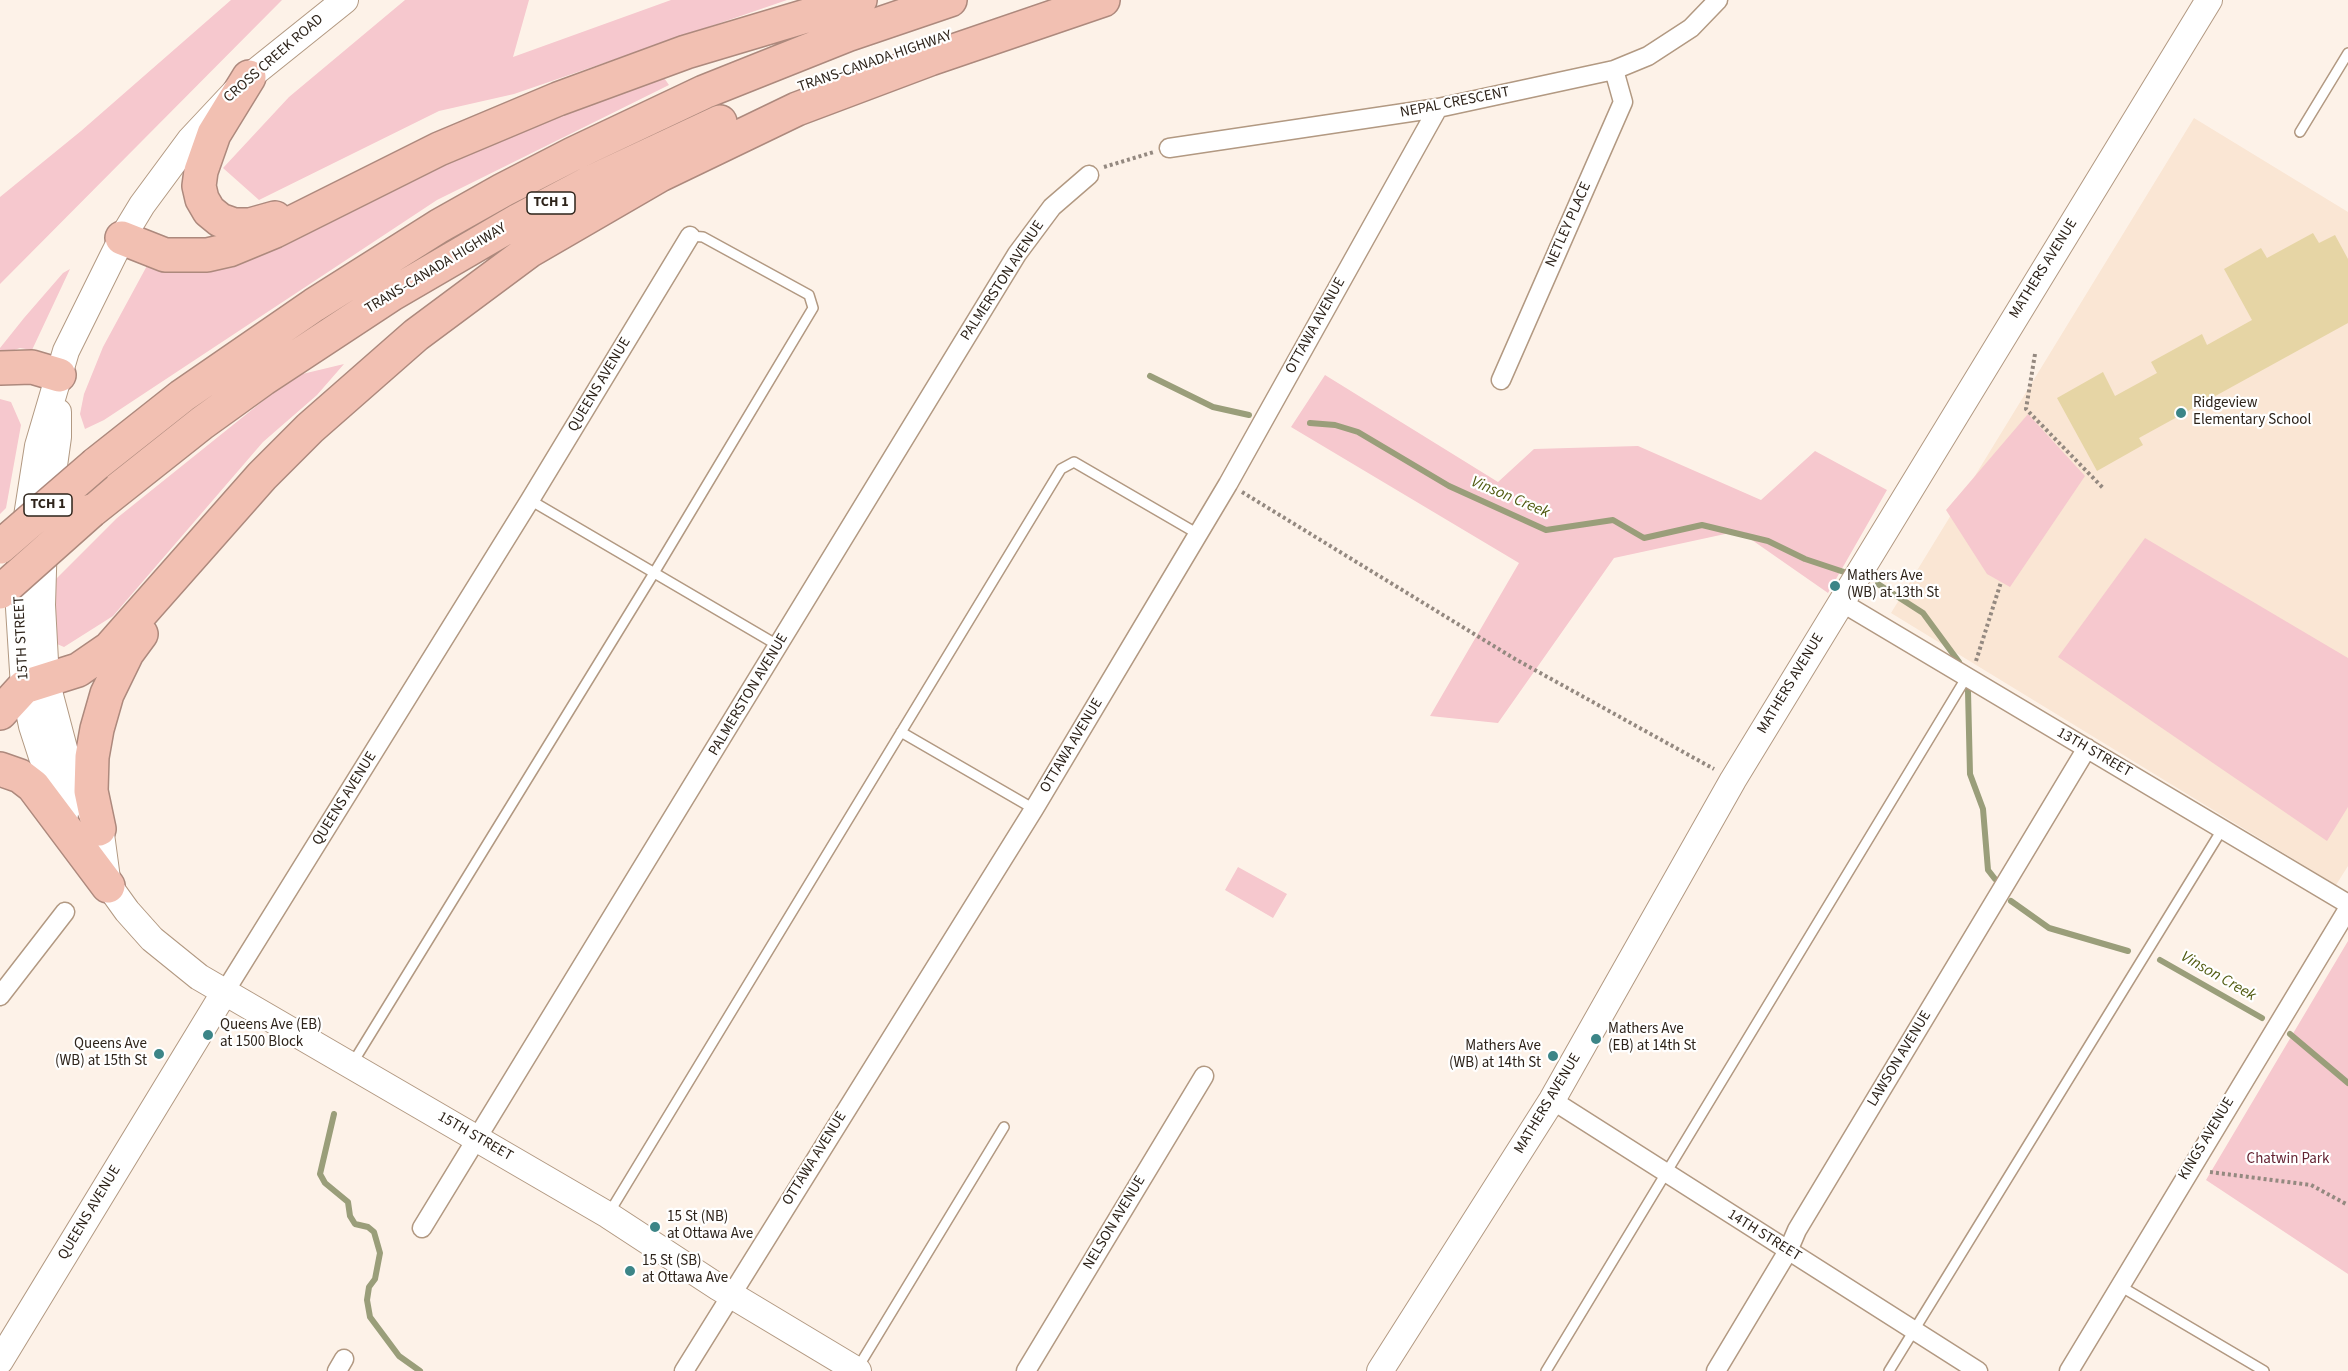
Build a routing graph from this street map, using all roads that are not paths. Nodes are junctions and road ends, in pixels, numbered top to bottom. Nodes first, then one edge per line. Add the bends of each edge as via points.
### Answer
1 (345, 0) edge
2 (860, 0) edge
3 (950, 0) edge
4 (1066, 0) edge
5 (1103, 0) edge
6 (1718, 0) edge
7 (2209, 0) edge
8 (2348, 53) edge
9 (1614, 70) junction
10 (249, 77) junction
11 (1438, 108) junction
12 (2300, 132) dead end
13 (1169, 148) road end
14 (1089, 175) road end
15 (369, 182) junction
16 (690, 236) joint
17 (122, 238) junction
18 (0, 368) edge
19 (58, 375) junction
20 (1501, 380) dead end
21 (530, 500) junction
22 (1198, 534) junction
23 (0, 547) edge
24 (654, 573) junction
25 (171, 580) junction
26 (0, 592) edge
27 (1841, 602) junction
28 (779, 646) junction
29 (1966, 678) junction
30 (35, 683) junction
31 (0, 713) edge
32 (901, 732) junction
33 (2087, 748) junction
34 (0, 769) edge
35 (1034, 809) junction
36 (2223, 828) junction
37 (99, 829) junction
38 (108, 886) junction
39 (2348, 907) edge
40 (65, 912) dead end
41 (224, 993) junction
42 (0, 996) edge
43 (351, 1065) junction
44 (1204, 1076) dead end
45 (1552, 1100) junction
46 (1004, 1127) dead end
47 (478, 1139) junction
48 (1667, 1175) junction
49 (608, 1215) junction
50 (422, 1228) dead end
51 (1788, 1251) junction
52 (2120, 1286) junction
53 (730, 1294) junction
54 (1913, 1331) junction
55 (0, 1361) edge
56 (684, 1371) edge
57 (857, 1371) edge
58 (1026, 1371) edge
59 (1380, 1371) edge
60 (1546, 1371) edge
61 (1716, 1371) edge
62 (1889, 1371) edge
63 (1978, 1371) edge
64 (2069, 1371) edge
65 (2264, 1371) edge

1 - 10 street, CROSS CREEK ROAD
2 - 15 highway via 761,28 615,78 470,135
3 - 23 highway, TCH 1, bridge via 837,38 704,92 573,154 439,226 314,304 182,396
4 - 26 highway, TRANS-CANADA HIGHWAY / TCH 1, bridge via 918,45 800,88 587,184 456,256 332,333 202,423
5 - 25 highway via 930,59 797,110 660,175 530,251 416,334 360,381 262,476
6 - 9 street, NEPAL CRESCENT via 1691,28 1648,56
7 - 27 street, MATHERS AVENUE
8 - 12 lane
9 - 11 street, NEPAL CRESCENT
9 - 20 street, NETLEY PLACE via 1623,102
10 - 15 highway via 214,134 201,171 202,199 209,211 234,225 250,225
10 - 17 street, CROSS CREEK ROAD via 214,111 164,172
11 - 13 street, NEPAL CRESCENT
11 - 22 street, OTTAWA AVENUE
14 - 28 street, PALMERSTON AVENUE via 1052,207 1017,254
15 - 17 highway via 266,235 207,255 165,255
16 - 21 street, QUEENS AVENUE
16 - 24 lane via 703,237 809,295 813,308
17 - 19 street, 15TH STREET via 84,310
18 - 19 highway via 32,367
19 - 30 street, 15TH STREET via 38,446 20,561 19,608
21 - 24 lane
21 - 41 street, QUEENS AVENUE
22 - 32 lane via 1074,462 1061,469
22 - 35 street, OTTAWA AVENUE
24 - 28 lane
24 - 43 lane
25 - 30 highway via 94,662
25 - 37 highway via 156,613 127,653 100,721 92,757 91,791
27 - 29 street, 13TH STREET
27 - 45 street, MATHERS AVENUE via 1733,780
28 - 47 street, PALMERSTON AVENUE
29 - 33 street, 13TH STREET
29 - 48 lane
30 - 31 highway
30 - 37 street, 15TH STREET
30 - 38 street, 15TH STREET via 32,726 55,791
32 - 35 lane
32 - 49 lane
33 - 36 street, 13TH STREET
33 - 51 street, LAWSON AVENUE
34 - 38 highway via 33,786
35 - 53 street, OTTAWA AVENUE
36 - 39 street, 13TH STREET
36 - 54 lane
37 - 38 street, 15TH STREET
38 - 41 street, 15TH STREET via 152,939
39 - 52 street, KINGS AVENUE
40 - 42 street
41 - 43 street, 15TH STREET
41 - 55 street, QUEENS AVENUE
43 - 47 street, 15TH STREET
44 - 58 street, NELSON AVENUE
45 - 48 street, 14TH STREET
45 - 59 street, MATHERS AVENUE
46 - 57 lane
47 - 49 street, 15TH STREET
47 - 50 street, PALMERSTON AVENUE
48 - 51 street, 14TH STREET
48 - 60 lane
49 - 53 street, 15TH STREET
51 - 54 street, 14TH STREET
51 - 61 street, LAWSON AVENUE
52 - 64 street, KINGS AVENUE
52 - 65 lane
53 - 56 street, OTTAWA AVENUE
53 - 57 street, 15TH STREET
54 - 62 lane
54 - 63 street, 14TH STREET

